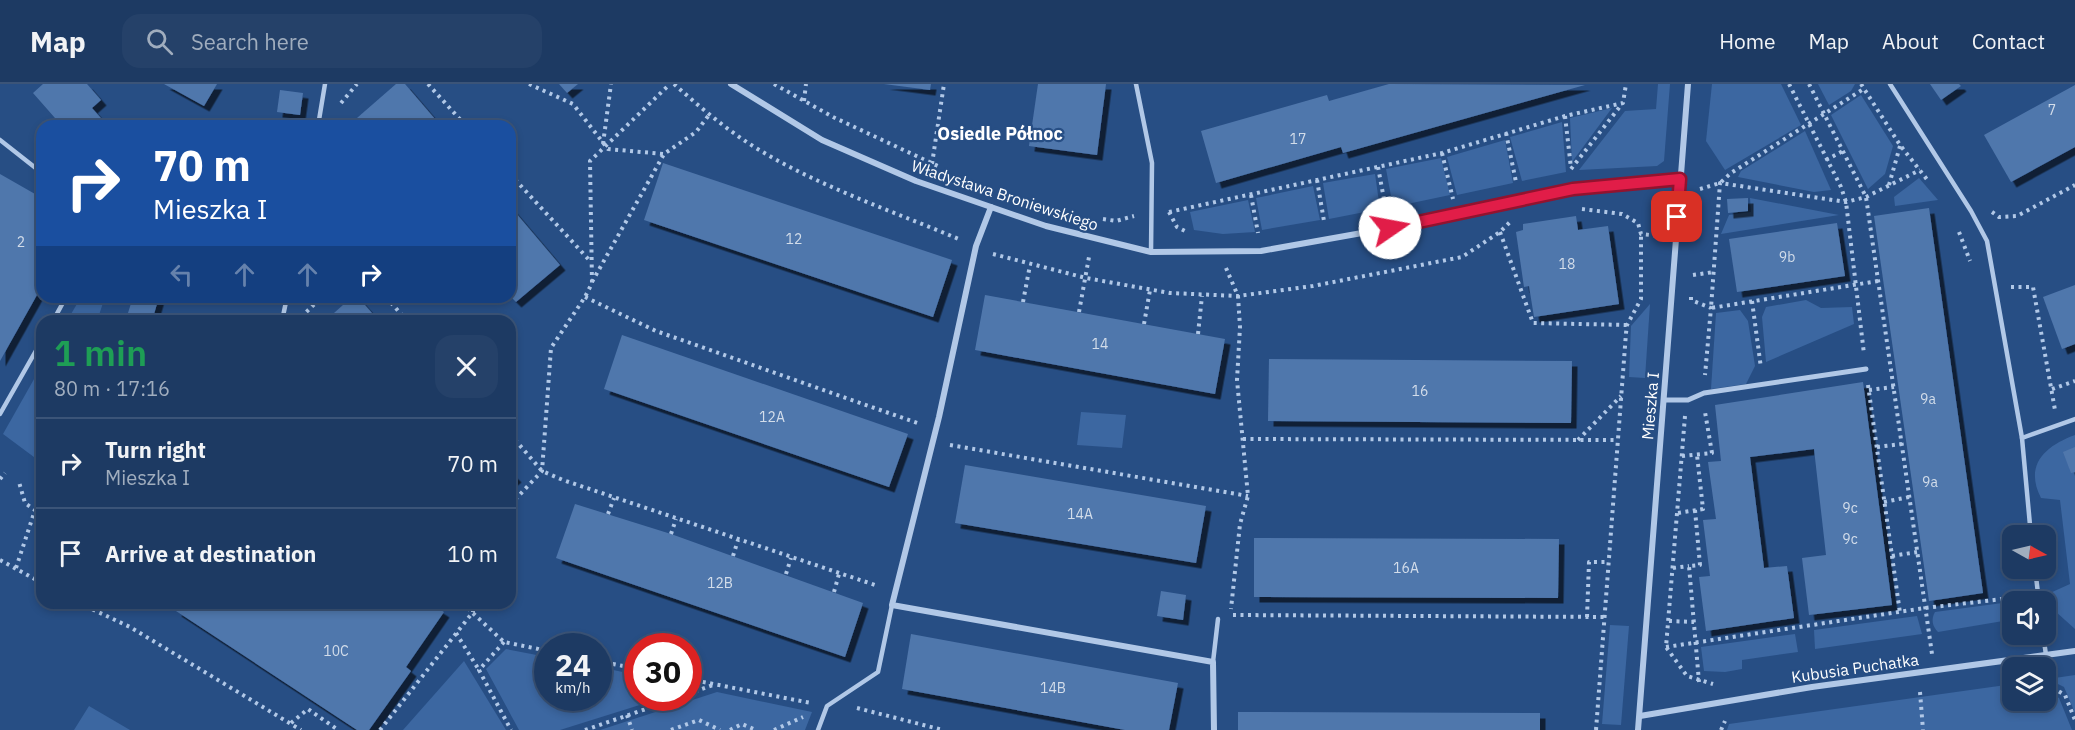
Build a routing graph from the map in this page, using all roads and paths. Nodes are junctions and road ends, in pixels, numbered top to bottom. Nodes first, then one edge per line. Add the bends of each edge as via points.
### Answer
1 (325, 84) edge
2 (357, 84) edge
3 (428, 84) edge
4 (529, 84) edge
5 (611, 84) edge
6 (672, 84) edge
7 (732, 84) edge
8 (774, 84) edge
9 (806, 84) edge
10 (944, 84) edge
11 (1136, 84) edge
12 (1626, 84) edge
13 (1688, 84) edge
14 (1789, 84) edge
15 (1809, 84) edge
16 (1890, 84) edge
17 (1863, 86) edge
18 (804, 100) junction
19 (1623, 103) junction
20 (337, 108) dead end
21 (1824, 114) junction
22 (709, 115) junction
23 (1565, 116) junction
24 (319, 120) edge
25 (461, 120) edge
26 (1808, 124) junction
27 (1506, 133) junction
28 (0, 140) edge
29 (603, 145) junction
30 (1900, 145) junction
31 (1843, 151) junction
32 (1442, 153) junction
33 (664, 154) junction
34 (1826, 160) junction
35 (933, 164) junction
36 (1378, 167) junction
37 (36, 168) edge
38 (943, 169) dead end
39 (1920, 170) junction
40 (1701, 177) dead end
41 (1680, 179) junction
42 (1317, 180) junction
43 (516, 181) edge
44 (1720, 183) junction
45 (1889, 185) junction
46 (2075, 185) edge
47 (1933, 187) dead end
48 (1700, 189) junction
49 (1251, 195) junction
50 (1866, 197) junction
51 (1520, 198) junction
52 (1699, 198) dead end
53 (1846, 202) junction
54 (992, 207) junction
55 (1574, 207) dead end
56 (1989, 209) dead end
57 (1457, 214) junction
58 (1137, 216) dead end
59 (1515, 217) dead end
60 (1095, 219) dead end
61 (1390, 228) junction
62 (1959, 230) dead end
63 (1500, 232) junction
64 (1190, 233) dead end
65 (1641, 234) junction
66 (1661, 236) dead end
67 (1326, 239) junction
68 (976, 246) junction
69 (1261, 251) junction
70 (1151, 252) junction
71 (1089, 257) dead end
72 (591, 263) junction
73 (1030, 265) junction
74 (1694, 266) dead end
75 (1225, 267) dead end
76 (1714, 272) junction
77 (1973, 272) dead end
78 (1694, 275) junction
79 (1086, 278) junction
80 (1878, 281) junction
81 (592, 283) junction
82 (1693, 283) dead end
83 (1857, 283) junction
84 (1995, 286) junction
85 (1150, 290) junction
86 (1692, 291) dead end
87 (1202, 295) junction
88 (1238, 296) junction
89 (585, 297) junction
90 (1752, 301) junction
91 (1023, 302) dead end
92 (316, 303) edge
93 (391, 303) edge
94 (1711, 308) junction
95 (1079, 312) dead end
96 (305, 315) edge
97 (402, 315) edge
98 (1144, 324) dead end
99 (1627, 325) junction
100 (1198, 334) dead end
101 (36, 351) edge
102 (1866, 369) junction
103 (2075, 381) edge
104 (1763, 386) junction
105 (1894, 387) junction
106 (2052, 389) junction
107 (1869, 390) junction
108 (1704, 393) junction
109 (1621, 395) junction
110 (1664, 400) junction
111 (1688, 400) junction
112 (0, 414) edge
113 (2075, 419) edge
114 (921, 424) dead end
115 (2057, 425) junction
116 (2022, 438) junction
117 (1243, 439) junction
118 (1578, 440) junction
119 (1618, 440) junction
120 (516, 441) edge
121 (1902, 444) junction
122 (946, 445) dead end
123 (1877, 447) junction
124 (1697, 455) junction
125 (1682, 456) junction
126 (542, 471) junction
127 (5, 473) dead end
128 (0, 480) edge
129 (19, 482) dead end
130 (1248, 496) junction
131 (1910, 497) junction
132 (614, 498) junction
133 (516, 499) edge
134 (1884, 502) junction
135 (1695, 510) junction
136 (1678, 513) junction
137 (608, 514) dead end
138 (676, 519) junction
139 (2030, 525) edge
140 (672, 534) dead end
141 (738, 540) junction
142 (1917, 552) junction
143 (733, 556) dead end
144 (1892, 556) junction
145 (791, 558) junction
146 (0, 560) edge
147 (1609, 562) junction
148 (1689, 566) junction
149 (16, 568) junction
150 (1673, 568) junction
151 (786, 574) dead end
152 (839, 574) junction
153 (36, 580) edge
154 (834, 592) dead end
155 (896, 592) junction
156 (2002, 599) edge
157 (892, 605) junction
158 (1925, 608) junction
159 (92, 609) edge
160 (469, 609) edge
161 (473, 612) junction
162 (1900, 613) junction
163 (1231, 615) junction
164 (1587, 617) junction
165 (1605, 617) junction
166 (1218, 619) joint
167 (1669, 621) junction
168 (1694, 622) junction
169 (1230, 624) dead end
170 (456, 633) junction
171 (504, 642) junction
172 (1695, 643) junction
173 (2045, 645) edge
174 (1666, 647) junction
175 (534, 648) edge
176 (2075, 651) edge
177 (2046, 655) junction
178 (1213, 662) junction
179 (479, 670) junction
180 (1935, 670) junction
181 (1699, 682) junction
182 (716, 684) dead end
183 (1721, 685) dead end
184 (702, 689) edge
185 (2056, 689) edge
186 (1920, 692) dead end
187 (827, 706) junction
188 (639, 711) edge
189 (627, 715) junction
190 (1640, 716) junction
191 (1727, 718) dead end
192 (2075, 720) edge
193 (291, 723) junction
194 (301, 730) edge
195 (338, 730) edge
196 (380, 730) edge
197 (511, 730) edge
198 (585, 730) edge
199 (632, 730) edge
200 (671, 730) edge
201 (720, 730) edge
202 (730, 730) edge
203 (756, 730) edge
204 (774, 730) edge
205 (818, 730) edge
206 (1214, 730) edge
207 (1596, 730) edge
208 (1638, 730) edge
209 (1721, 730) edge
210 (1923, 730) edge

1 - 24 lane
2 - 20 path
3 - 25 path
4 - 29 path via 573,104
5 - 29 path
6 - 22 path
6 - 29 path
7 - 54 street, Władysława Broniewskiego via 822,140 916,181
8 - 18 path
9 - 18 path
10 - 35 path
11 - 70 lane via 1152,163
12 - 19 path
13 - 41 street, Mieszka I
14 - 26 path
15 - 21 path
16 - 84 lane via 1987,241
17 - 21 path
17 - 30 path
18 - 35 path
19 - 23 path
19 - 23 path via 1571,170
21 - 26 path
21 - 31 path
22 - 33 path via 696,132
22 - 68 path via 761,151 816,179
23 - 27 path
26 - 34 path
26 - 44 path via 1731,172
27 - 32 path
27 - 51 path
28 - 37 lane
29 - 33 path via 608,149
29 - 72 path via 590,161
30 - 39 path
30 - 45 path
31 - 34 path
31 - 50 path
32 - 36 path
32 - 57 path
33 - 81 path
34 - 53 path
35 - 38 path
36 - 42 path
36 - 61 path
39 - 45 path
39 - 47 path
40 - 48 path
41 - 51 street, Władysława Broniewskiego
41 - 110 street, Mieszka I
42 - 49 path
42 - 67 path
43 - 72 path
44 - 48 path
44 - 53 path
44 - 76 path
45 - 50 path
46 - 56 path via 2017,216 1999,217
48 - 52 path
49 - 64 path via 1170,212 1176,227
49 - 69 path
50 - 53 path
50 - 80 path
51 - 57 street, Władysława Broniewskiego
53 - 83 path
54 - 68 street
54 - 70 street, Władysława Broniewskiego via 1091,239
55 - 65 path via 1622,214 1638,223
57 - 61 street, Władysława Broniewskiego
58 - 60 path
59 - 63 path
61 - 67 street, Władysława Broniewskiego
62 - 77 path
63 - 88 path via 1462,257 1313,286
63 - 99 path via 1533,323
65 - 66 path
65 - 99 path via 1641,299
67 - 69 street, Władysława Broniewskiego
68 - 73 path
68 - 155 street
69 - 70 street, Władysława Broniewskiego
71 - 79 path
72 - 81 path
73 - 79 path
73 - 91 path
74 - 78 path
75 - 88 path
76 - 78 path
76 - 94 path
78 - 82 path
79 - 85 path
79 - 95 path
80 - 83 path
80 - 105 path
81 - 89 path
83 - 90 path
83 - 102 path
84 - 106 path via 2033,287
84 - 116 lane
85 - 87 path
85 - 98 path
86 - 94 path via 1691,300
87 - 88 path
87 - 100 path
88 - 117 path via 1237,380
89 - 114 path via 656,331
89 - 126 path via 550,348
90 - 94 path
90 - 104 path
92 - 96 path
93 - 97 path
94 - 108 path
99 - 109 path
101 - 112 lane
102 - 104 street
102 - 107 path
103 - 106 path
104 - 108 street
105 - 107 path
105 - 121 path
106 - 115 path
107 - 123 path
108 - 111 street
108 - 124 path via 1712,453
109 - 118 path
109 - 119 path
110 - 111 street
110 - 190 street, Mieszka I
111 - 125 path
113 - 115 lane
115 - 116 lane
116 - 139 lane
117 - 118 path
117 - 130 path
118 - 119 path
119 - 147 path
120 - 126 path
121 - 123 path
121 - 131 path
122 - 130 path
123 - 134 path
124 - 125 path
124 - 135 path via 1703,509
125 - 136 path
126 - 132 path
126 - 133 path
127 - 128 path
129 - 149 path via 25,503 35,510
130 - 163 path via 1240,524
131 - 134 path
131 - 142 path
132 - 137 path
132 - 138 path
134 - 144 path
135 - 136 path
135 - 148 path via 1700,565
136 - 150 path
138 - 140 path
138 - 141 path
141 - 143 path
141 - 145 path
142 - 144 path
142 - 158 path
144 - 162 path
145 - 151 path
145 - 152 path
146 - 149 path
147 - 164 path via 1589,562
147 - 165 path
148 - 150 path
148 - 168 path
149 - 153 path
150 - 167 path
152 - 154 path
152 - 155 path
155 - 157 street
156 - 158 path
157 - 178 street
157 - 187 lane via 878,672
158 - 162 path
158 - 180 path
159 - 193 path via 130,627
160 - 161 path
161 - 170 path
161 - 171 path
162 - 172 path
163 - 164 path
163 - 166 path
163 - 169 path
164 - 165 path
165 - 207 path
166 - 178 lane
167 - 168 path
167 - 174 path
168 - 172 path
170 - 179 path
170 - 196 path
171 - 175 path
171 - 179 path
172 - 174 path
172 - 181 path
173 - 177 lane
174 - 181 path via 1682,671
176 - 177 street, Kubusia Puchatka
177 - 180 street, Kubusia Puchatka
178 - 206 street
179 - 197 path
180 - 190 street, Kubusia Puchatka
181 - 183 path
182 - 184 path
185 - 192 path via 2065,694
186 - 210 path
187 - 204 path
187 - 205 lane
188 - 189 path
189 - 198 path
189 - 199 path
190 - 208 street, Mieszka I
191 - 209 path
193 - 194 path
193 - 195 path via 308,709
200 - 201 path via 699,720
202 - 203 path via 742,724

